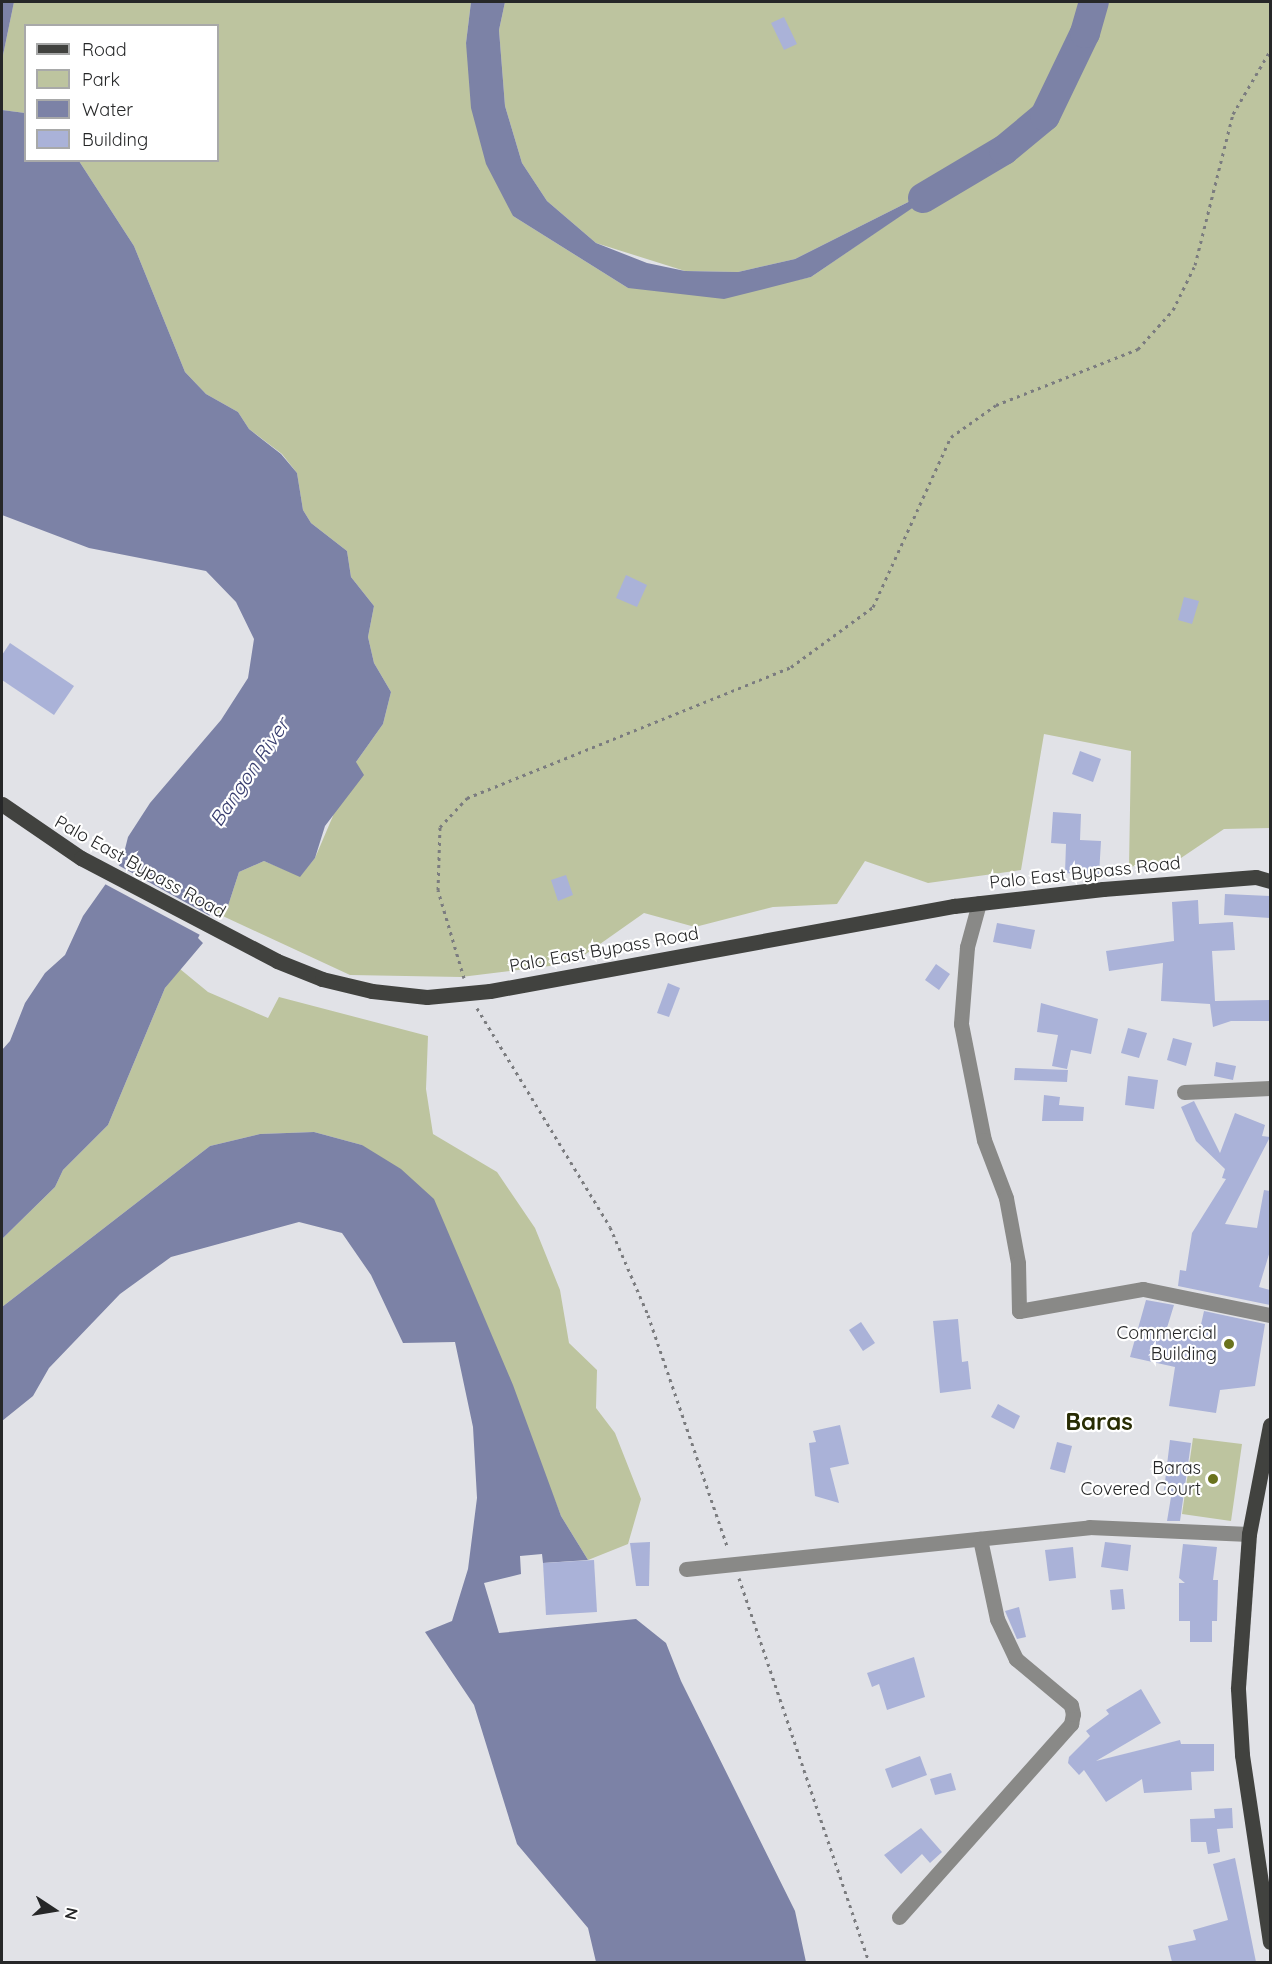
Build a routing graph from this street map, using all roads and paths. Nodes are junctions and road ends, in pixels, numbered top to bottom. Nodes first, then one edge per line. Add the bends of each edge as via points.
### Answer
1 (1270, 51) edge
2 (2, 804) edge
3 (1270, 870) edge
4 (1263, 879) edge
5 (979, 903) junction
6 (468, 993) junction
7 (1270, 1088) edge
8 (1184, 1092) dead end
9 (1270, 1315) edge
10 (1270, 1425) edge
11 (1249, 1534) junction
12 (980, 1539) junction
13 (734, 1565) junction
14 (686, 1569) dead end
15 (899, 1917) dead end
16 (1270, 1942) edge
17 (869, 1962) edge

1 - 6 path via 1233,114 1195,264 1173,310 1138,349 996,405 951,438 873,607 791,667 467,798 440,827 438,890
2 - 6 main road, Palo East Bypass Road via 91,863 220,934 322,979 362,989 427,997
3 - 4 main road, Palo East Bypass Road
4 - 5 main road, Palo East Bypass Road
5 - 6 main road, Palo East Bypass Road
5 - 9 street via 967,947 961,1024 984,1140 1006,1198 1018,1263 1019,1311 1143,1289
6 - 13 path via 610,1227 648,1315
7 - 8 street
10 - 11 main road
11 - 12 street via 1089,1527
11 - 16 main road via 1238,1689 1242,1755
12 - 13 street
12 - 15 street via 997,1619 1016,1659 1071,1705 1074,1714 1071,1724
13 - 14 street
13 - 17 path

